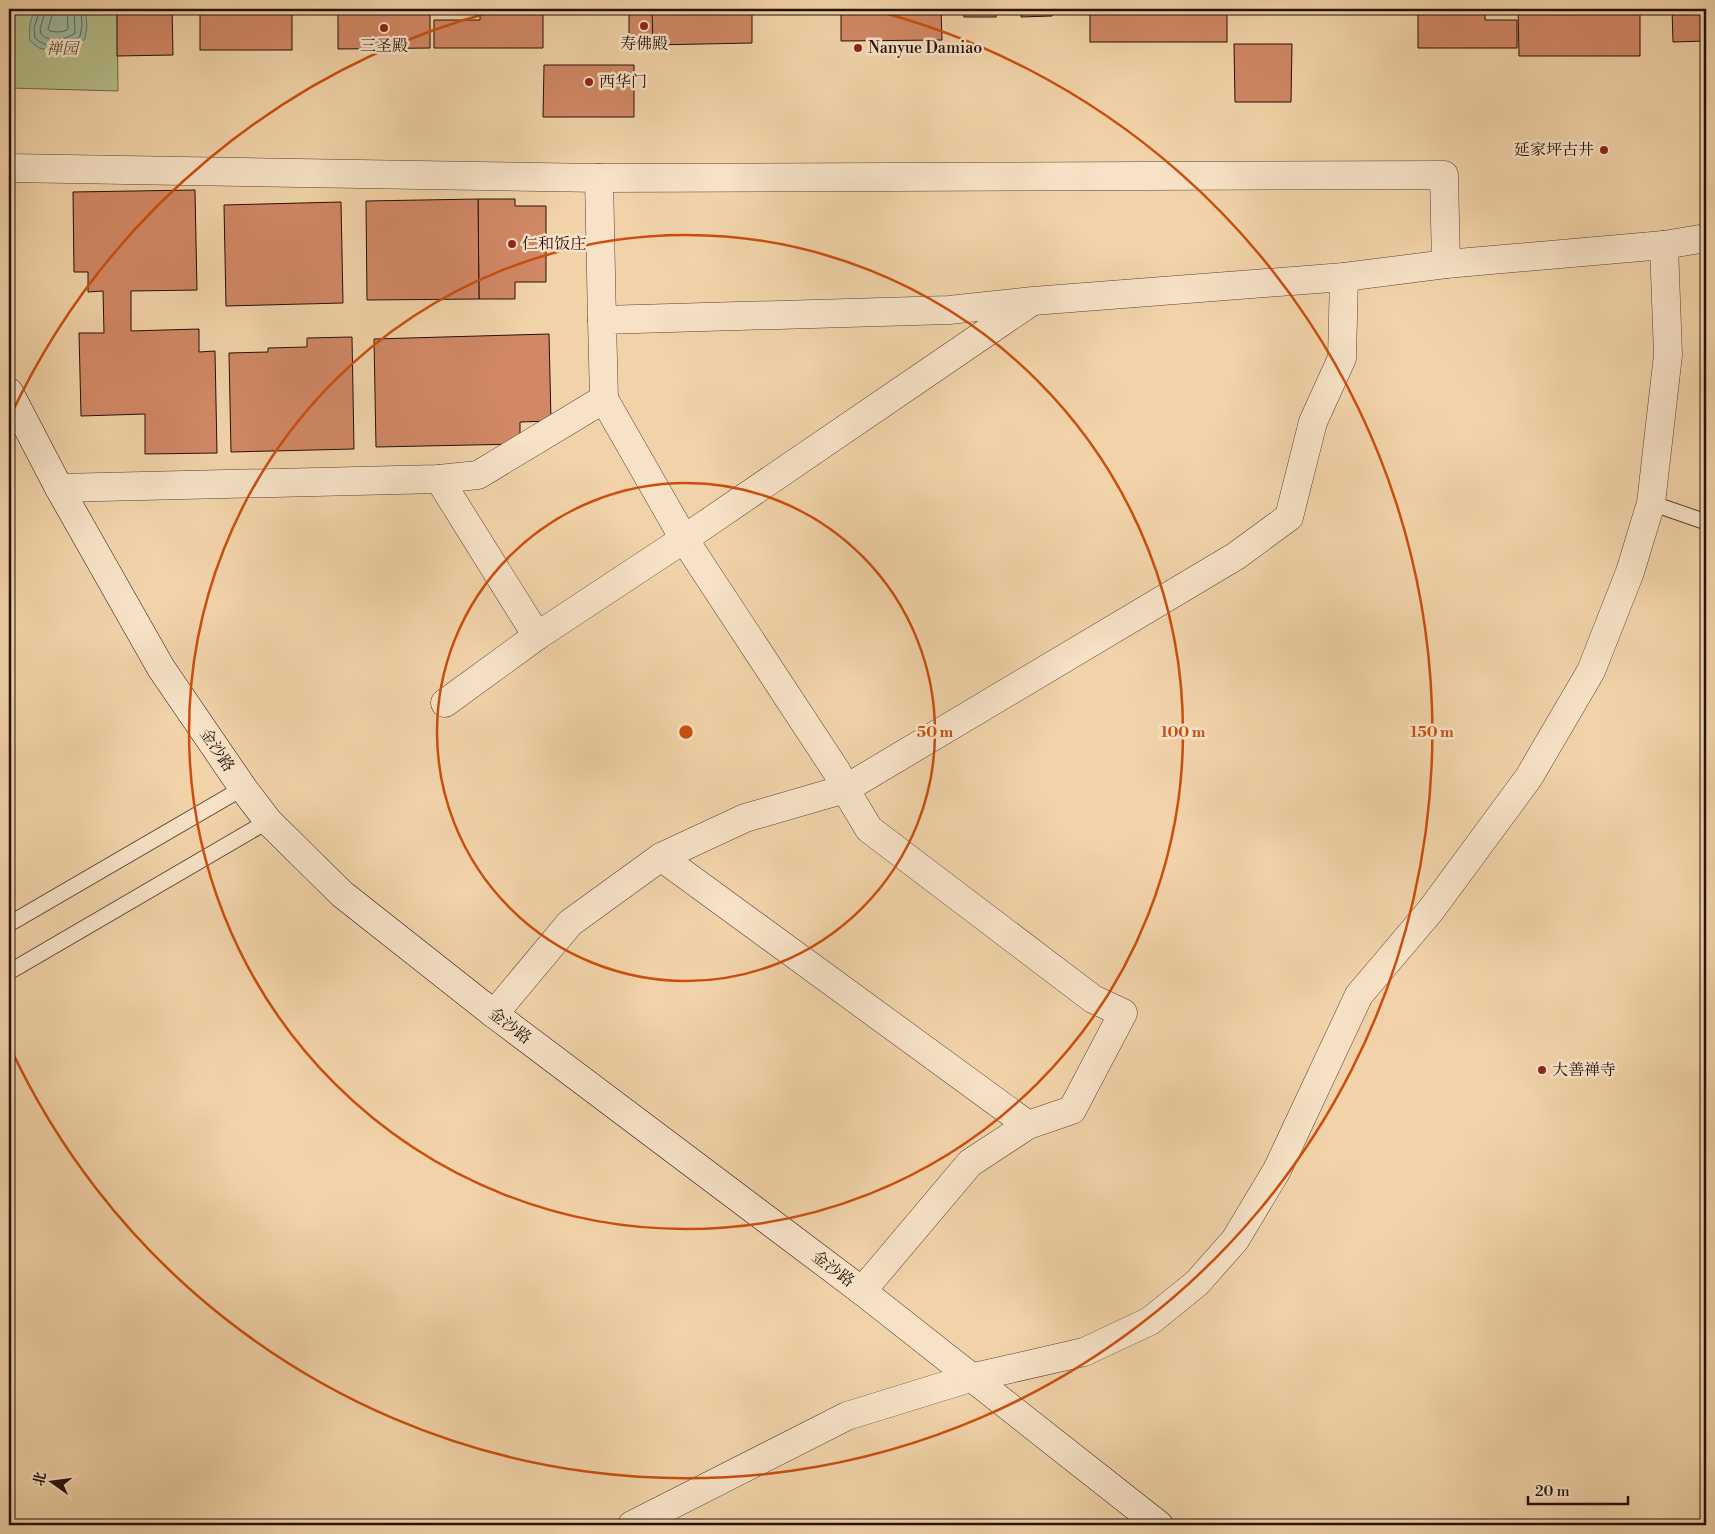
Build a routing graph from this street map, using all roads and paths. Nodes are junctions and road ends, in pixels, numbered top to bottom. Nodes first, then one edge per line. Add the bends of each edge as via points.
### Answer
1 (9, 168) edge
2 (599, 178) junction
3 (1706, 238) edge
4 (1664, 245) junction
5 (1446, 264) junction
6 (1344, 277) junction
7 (1033, 301) junction
8 (602, 320) junction
9 (9, 392) edge
10 (604, 399) junction
11 (439, 479) junction
12 (59, 488) junction
13 (1651, 503) junction
14 (1706, 522) edge
15 (684, 539) junction
16 (537, 636) junction
17 (445, 703) dead end
18 (243, 788) junction
19 (845, 789) junction
20 (268, 821) junction
21 (661, 857) junction
22 (9, 924) edge
23 (9, 972) edge
24 (494, 1014) junction
25 (1028, 1125) junction
26 (862, 1291) junction
27 (970, 1378) junction
28 (632, 1525) edge
29 (1159, 1525) edge

1 - 2 street
2 - 5 street via 1444,175
2 - 8 street
3 - 4 street
4 - 5 street
4 - 13 street via 1668,355
5 - 6 street
6 - 7 street
6 - 19 street via 1342,358 1313,422 1288,517 1236,556
7 - 8 street via 949,310
7 - 15 street
8 - 10 street
9 - 12 street, 金沙路
10 - 11 street via 478,475
10 - 15 street
11 - 12 street
11 - 16 street
12 - 18 street, 金沙路 via 161,668
13 - 14 lane
13 - 27 street via 1630,572 1591,672 1529,777 1431,910 1358,995 1277,1170 1235,1240 1198,1283 1150,1322 1084,1352
15 - 16 street
15 - 19 street
16 - 17 street
18 - 20 street, 金沙路
18 - 22 lane
19 - 21 street via 745,818
19 - 25 street via 870,829 1093,999 1123,1013 1072,1110
20 - 23 lane
20 - 24 street, 金沙路 via 342,894
21 - 24 street via 570,923
21 - 25 street
24 - 26 street, 金沙路
25 - 26 street via 970,1163
26 - 27 street, 金沙路
27 - 28 street via 847,1416
27 - 29 street, 金沙路

